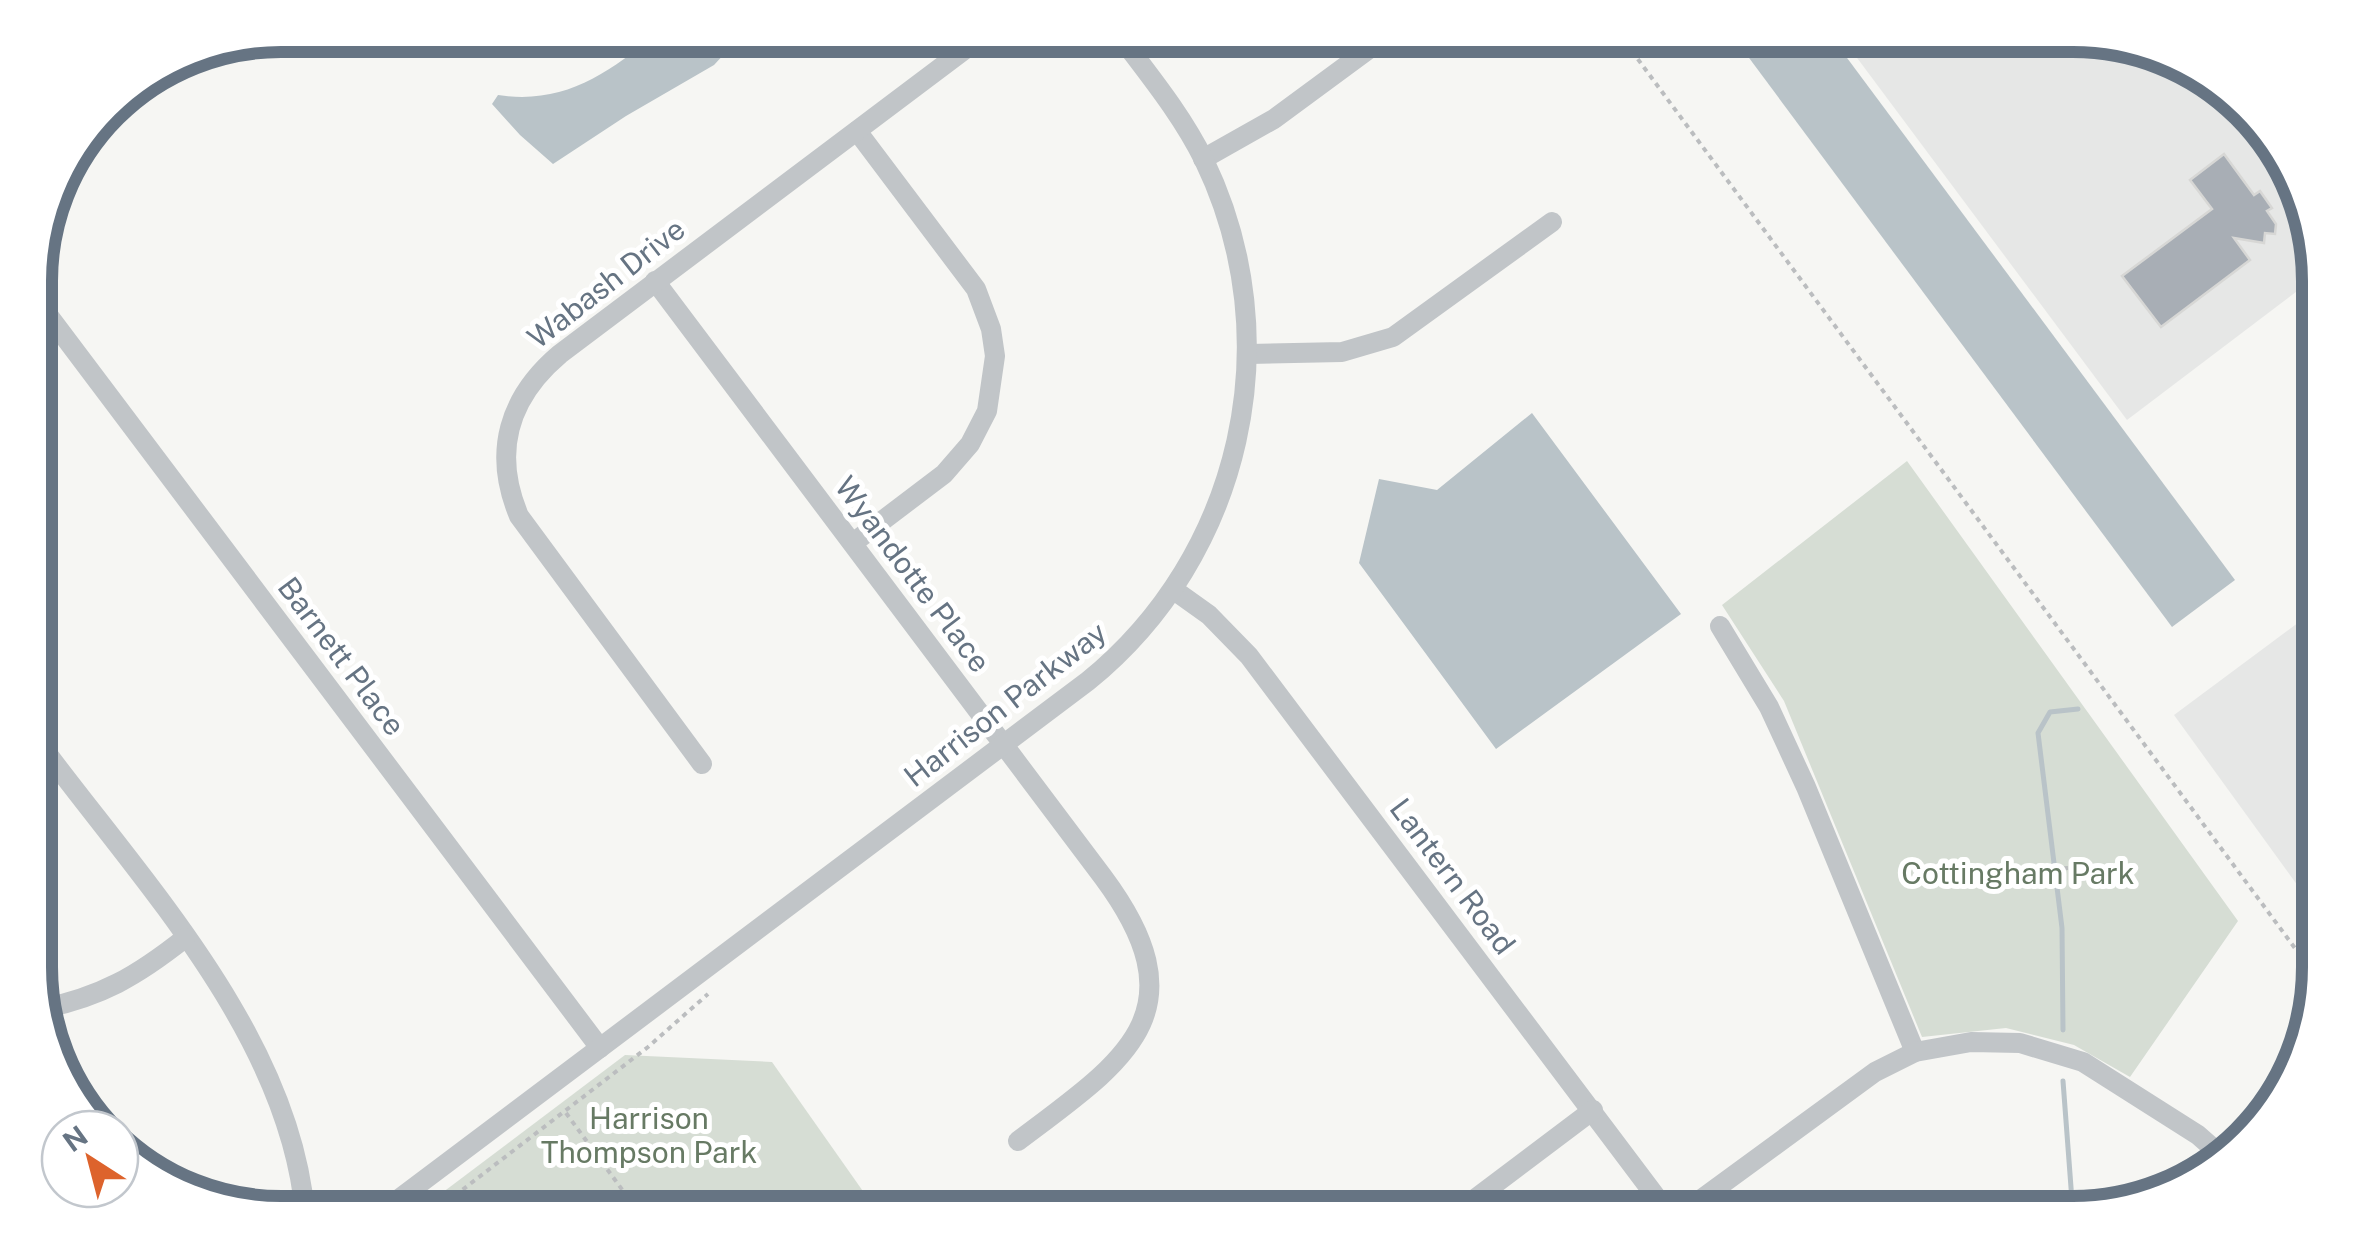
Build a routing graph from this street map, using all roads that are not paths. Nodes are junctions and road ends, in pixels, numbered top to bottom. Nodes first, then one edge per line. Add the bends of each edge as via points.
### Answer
1 (960, 53) edge
2 (1132, 53) edge
3 (1363, 53) edge
4 (857, 131) junction
5 (1203, 159) junction
6 (1552, 222) dead end
7 (655, 281) junction
8 (53, 321) edge
9 (1249, 354) junction
10 (853, 542) junction
11 (1174, 590) junction
12 (1720, 626) dead end
13 (1004, 746) junction
14 (52, 762) edge
15 (702, 764) dead end
16 (185, 938) junction
17 (55, 1005) edge
18 (600, 1048) junction
19 (1915, 1052) junction
20 (1594, 1110) junction
21 (1018, 1142) dead end
22 (2213, 1148) edge
23 (301, 1196) edge
24 (404, 1196) edge
25 (1479, 1196) edge
26 (1656, 1196) edge
27 (1705, 1196) edge

1 - 4 street, Wabash Drive
2 - 5 street, Harrison Parkway
3 - 5 street
4 - 7 street, Wabash Drive
4 - 10 street via 976,289 995,356 986,411 970,444 944,474
5 - 9 street, Harrison Parkway via 1232,236
6 - 9 street via 1414,325 1380,342 1342,352
7 - 10 street, Wyandotte Place
7 - 15 street, Wabash Drive via 530,382 512,420 507,481 533,537
8 - 18 street, Barnett Place
9 - 11 street, Harrison Parkway via 1233,460
10 - 13 street, Wyandotte Place
11 - 13 street, Harrison Parkway via 1110,664
11 - 20 street, Lantern Road via 1248,656
12 - 19 street via 1769,707 1806,787
13 - 18 street, Harrison Parkway
13 - 21 street, Wyandotte Place via 1131,915 1148,976 1142,1020 1126,1052
14 - 16 street
16 - 17 street via 110,990
16 - 23 street via 229,1002 274,1091
18 - 24 street, Harrison Parkway
19 - 22 street via 1991,1040 2057,1052 2112,1078
19 - 27 street via 1859,1083
20 - 25 street
20 - 26 street, Lantern Road

